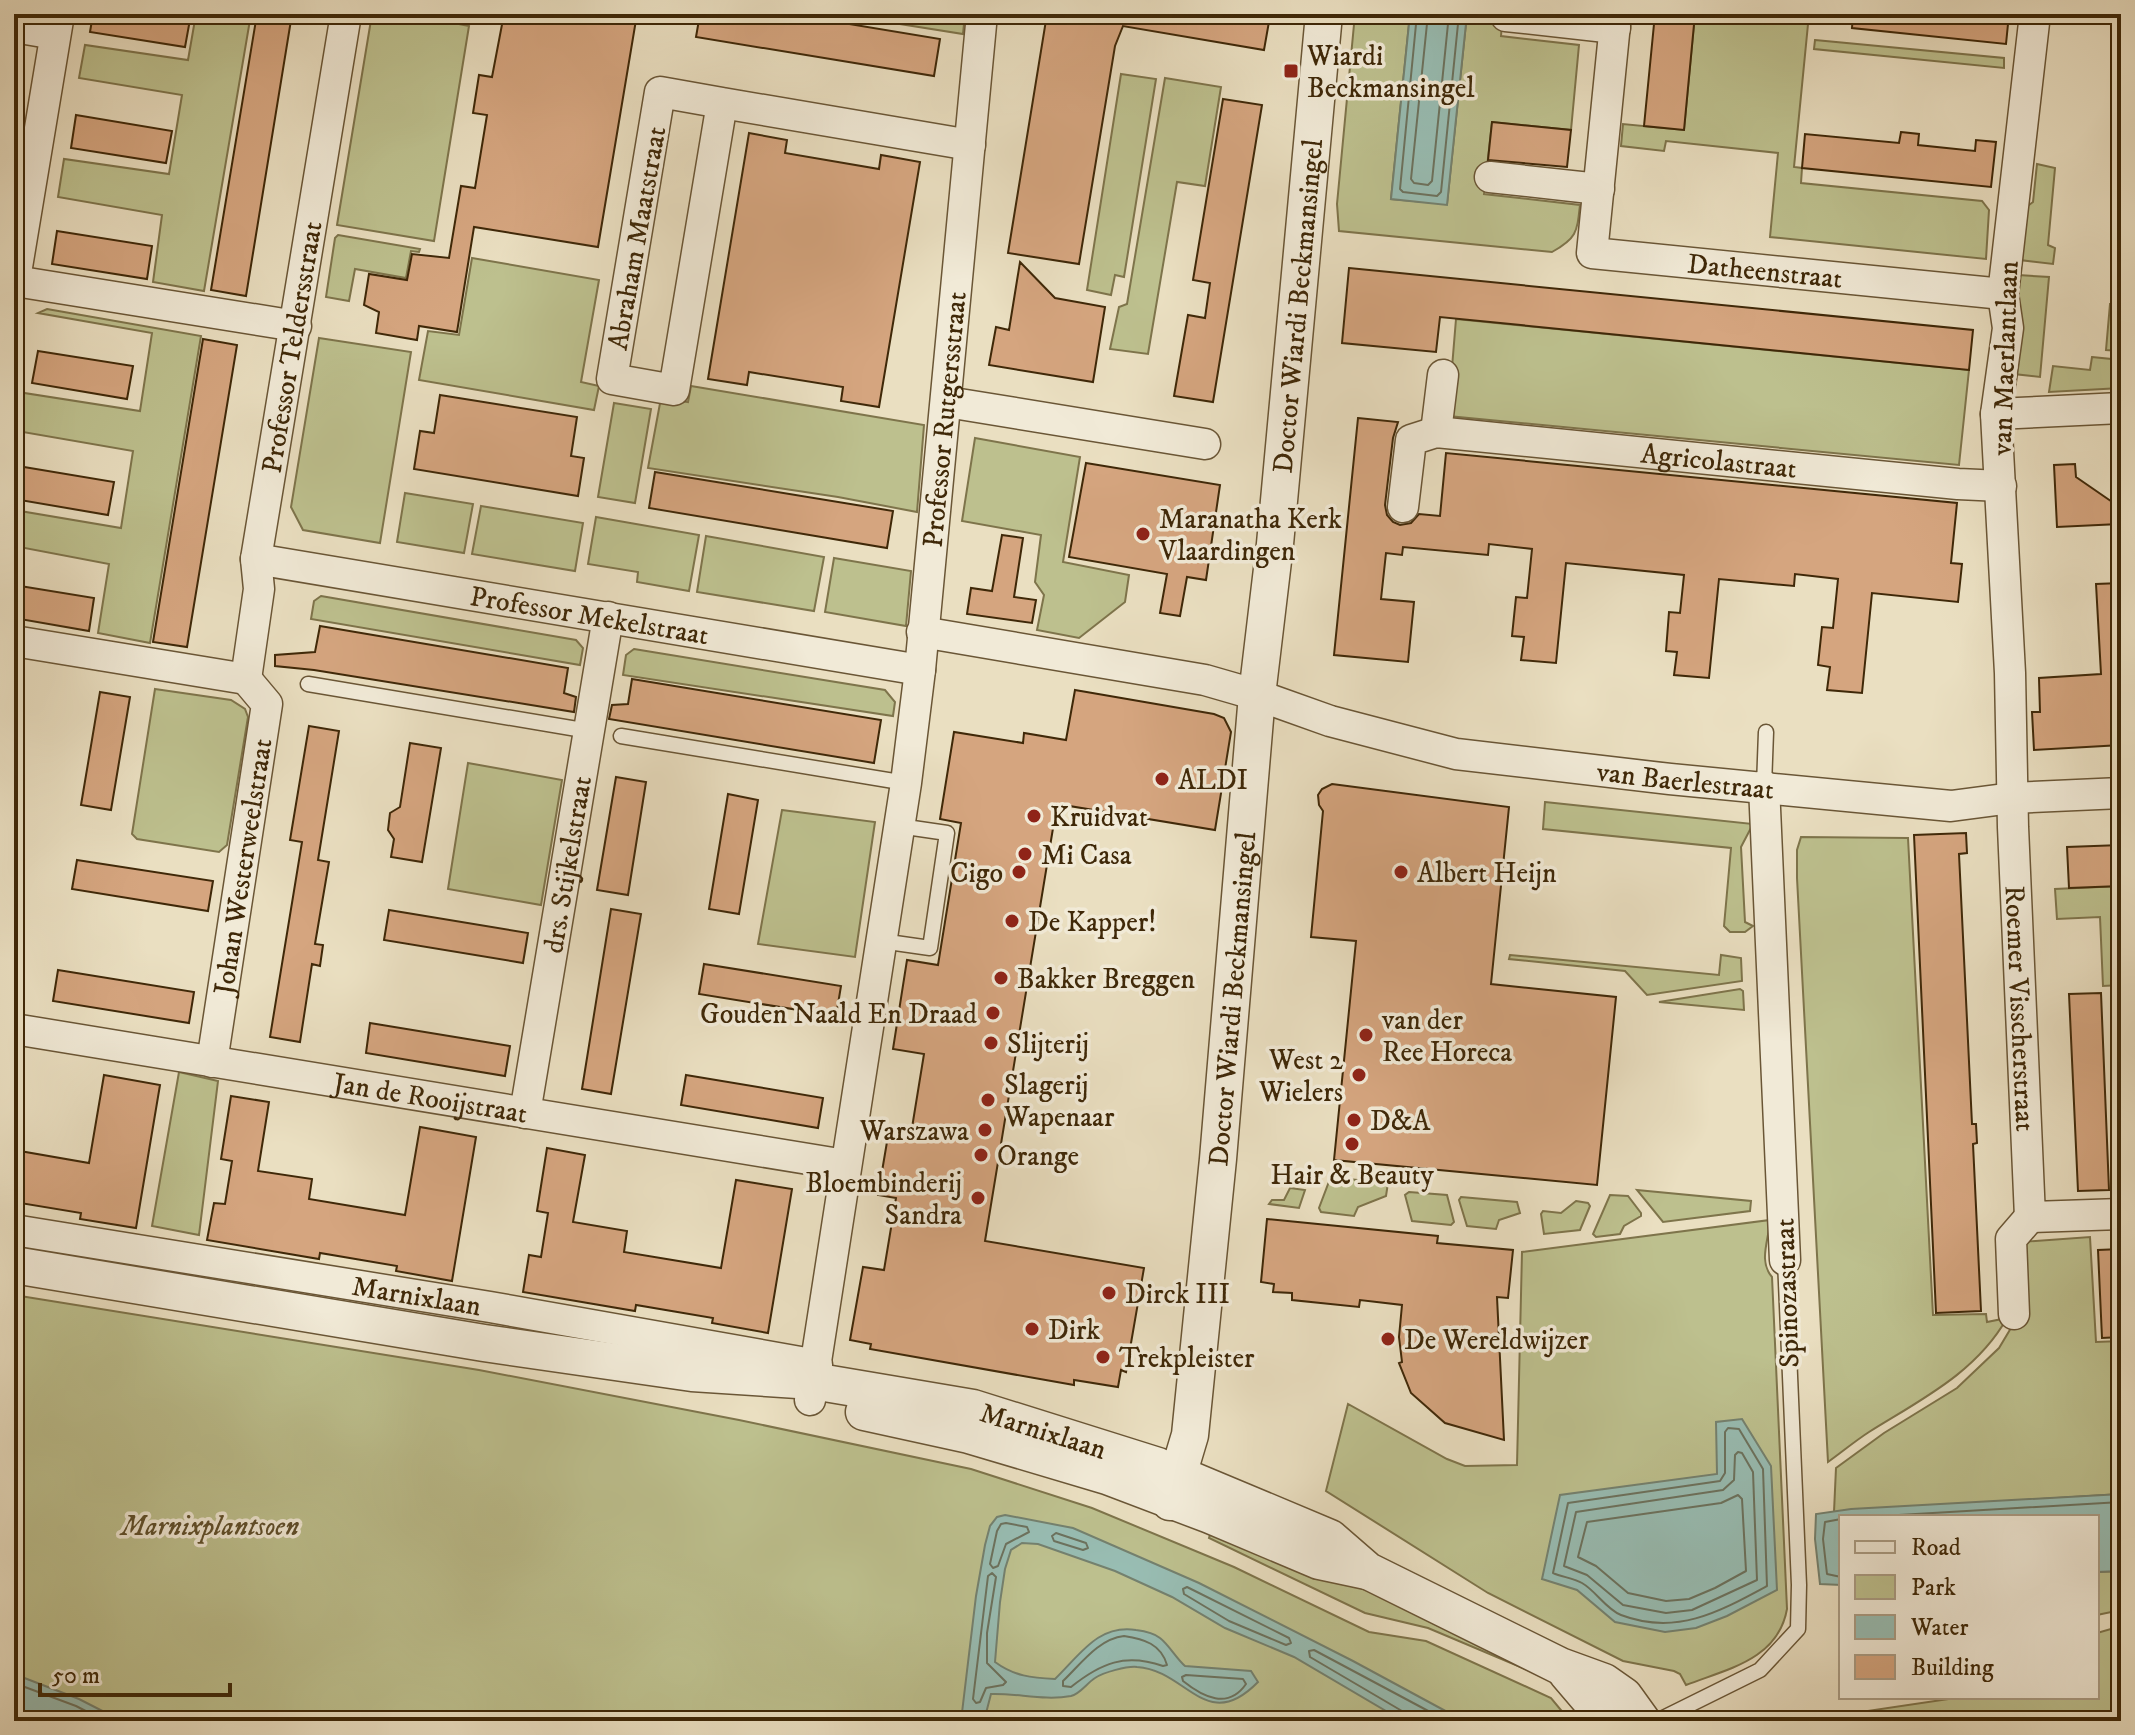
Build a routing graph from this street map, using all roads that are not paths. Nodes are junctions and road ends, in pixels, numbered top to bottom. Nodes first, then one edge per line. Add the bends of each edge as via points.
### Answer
1 (346, 14) edge
2 (982, 14) edge
3 (1324, 14) edge
4 (2035, 14) edge
5 (1506, 16) dead end
6 (1615, 21) edge
7 (57, 24) edge
8 (14, 27) edge
9 (722, 103) junction
10 (970, 145) junction
11 (1490, 177) dead end
12 (1599, 189) junction
13 (14, 283) edge
14 (2003, 294) junction
15 (296, 326) junction
16 (1443, 375) dead end
17 (947, 402) junction
18 (2121, 408) edge
19 (1996, 414) junction
20 (1436, 432) junction
21 (1205, 444) dead end
22 (2001, 486) junction
23 (1403, 507) dead end
24 (256, 559) junction
25 (608, 617) junction
26 (922, 632) junction
27 (14, 641) edge
28 (920, 670) junction
29 (246, 679) junction
30 (308, 684) dead end
31 (1257, 695) junction
32 (589, 731) junction
33 (1766, 732) dead end
34 (621, 736) dead end
35 (906, 783) junction
36 (1764, 786) junction
37 (2121, 793) edge
38 (2012, 798) junction
39 (899, 826) junction
40 (881, 941) junction
41 (14, 1029) edge
42 (212, 1062) junction
43 (525, 1113) junction
44 (845, 1165) junction
45 (2121, 1214) edge
46 (2030, 1217) junction
47 (14, 1230) edge
48 (1785, 1260) joint
49 (14, 1265) edge
50 (2014, 1314) dead end
51 (813, 1382) junction
52 (1174, 1488) junction
53 (1560, 1666) junction
54 (1608, 1721) edge
55 (1642, 1721) edge
56 (1657, 1721) edge

1 - 15 street, Professor Teldersstraat
2 - 10 street, Professor Rutgersstraat
3 - 31 street, Doctor Wiardi Beckmansingel
4 - 14 street, van Maerlantlaan
5 - 6 street, Datheenstraat
6 - 12 street, Datheenstraat
7 - 8 street
7 - 13 street
9 - 9 street, Abraham Maatstraat via 660,92 612,379 674,390
9 - 10 street, Abraham Maatstraat
10 - 17 street, Professor Rutgersstraat
11 - 12 street
12 - 14 street, Datheenstraat via 1592,253
13 - 15 street
14 - 19 street, van Maerlantlaan via 2008,328
15 - 24 street, Professor Teldersstraat
16 - 20 street
17 - 21 street
17 - 26 street, Professor Rutgersstraat
18 - 19 street
19 - 22 street, van Maerlantlaan
20 - 22 street, Agricolastraat
20 - 23 street via 1411,440
22 - 38 street, van Maerlantlaan
24 - 25 street, Professor Mekelstraat
24 - 29 street, Professor Teldersstraat via 259,589
25 - 28 street, Professor Mekelstraat
25 - 32 street, drs. Stijkelstraat
26 - 28 street, Professor Rutgersstraat
26 - 31 street via 1205,680
27 - 29 street
28 - 35 street, Professor Rutgersstraat
29 - 42 street, Johan Westerweelstraat via 267,704
30 - 32 lane
31 - 36 street, van Baerlestraat via 1330,721 1456,754
31 - 52 street, Doctor Wiardi Beckmansingel via 1190,1435
32 - 43 street, drs. Stijkelstraat
33 - 36 lane
34 - 35 lane
35 - 39 street, Professor Rutgersstraat
36 - 38 street, van Baerlestraat via 1951,806
36 - 48 street, Spinozastraat
37 - 38 street, van Baerlestraat
38 - 46 street, Roemer Visscherstraat
39 - 40 street, Professor Rutgersstraat
39 - 40 lane via 947,833 930,948
40 - 44 street, Professor Rutgersstraat
41 - 42 street, Jan de Rooijstraat
42 - 43 street, Jan de Rooijstraat
43 - 44 street, Jan de Rooijstraat
44 - 51 street, Professor Rutgersstraat
45 - 46 street
46 - 50 street via 2011,1239
47 - 51 street, Marnixlaan via 475,1305
48 - 56 lane, Spinozastraat via 1798,1629 1760,1670
49 - 51 street, Marnixlaan via 484,1343 692,1373
51 - 52 street, Marnixlaan via 1107,1476
52 - 53 street, Marnixlaan via 1210,1515 1319,1561 1368,1571
53 - 54 street, Marnixlaan
53 - 55 street, Marnixlaan via 1604,1682 1624,1696

